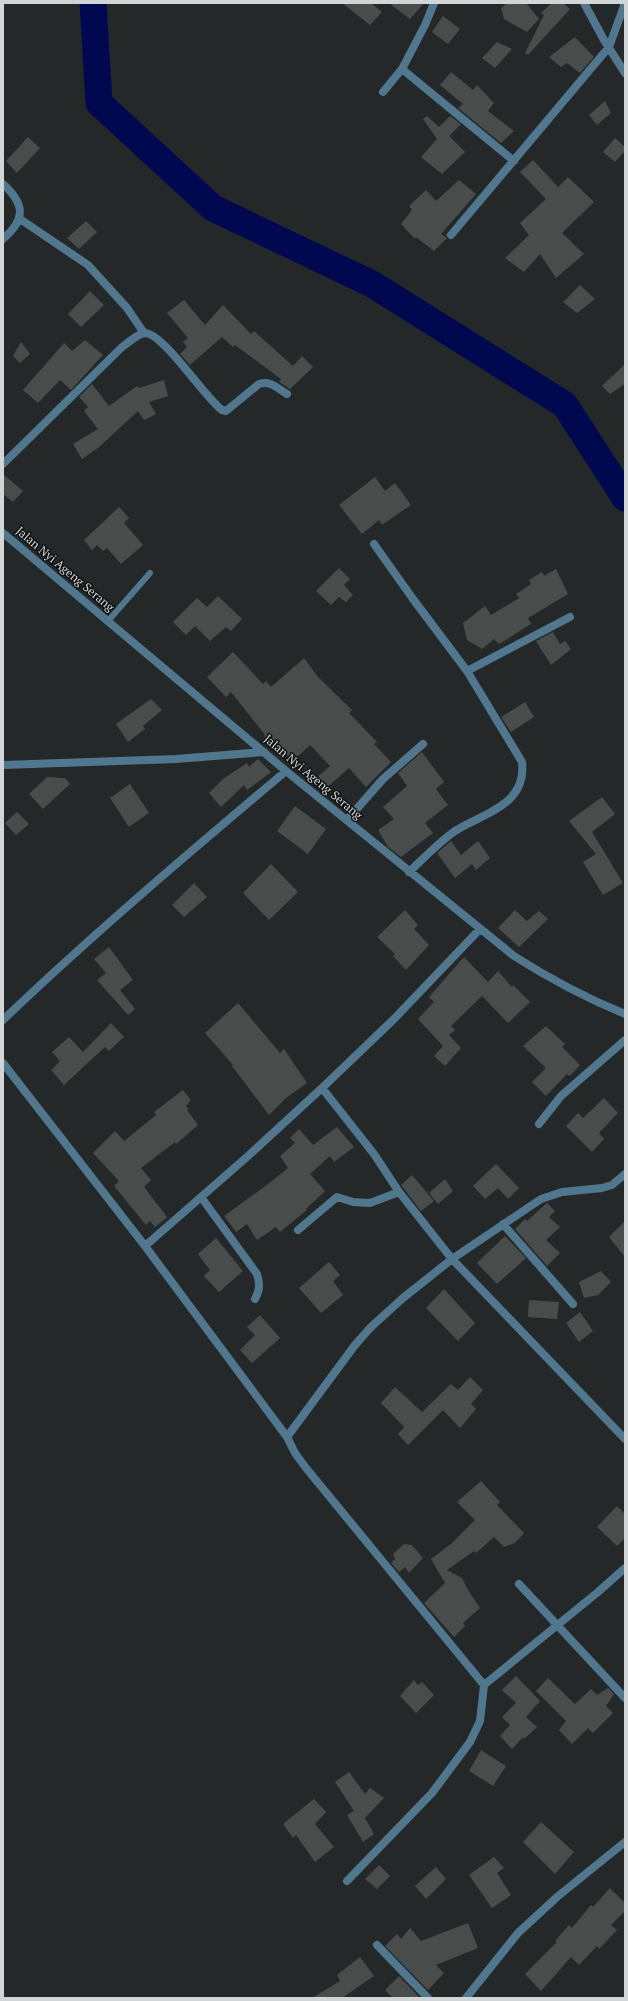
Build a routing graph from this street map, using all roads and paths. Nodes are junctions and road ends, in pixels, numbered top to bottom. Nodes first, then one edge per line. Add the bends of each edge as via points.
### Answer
1 (434, 3) edge
2 (584, 3) edge
3 (625, 3) edge
4 (609, 48) junction
5 (402, 69) junction
6 (625, 73) edge
7 (383, 92) dead end
8 (514, 161) junction
9 (3, 184) edge
10 (20, 219) junction
11 (451, 235) dead end
12 (3, 239) edge
13 (144, 333) junction
14 (287, 394) dead end
15 (3, 464) edge
16 (3, 533) edge
17 (374, 544) dead end
18 (150, 573) dead end
19 (570, 617) dead end
20 (108, 621) junction
21 (468, 671) junction
22 (423, 744) dead end
23 (264, 752) junction
24 (3, 765) edge
25 (286, 771) junction
26 (347, 820) junction
27 (409, 872) junction
28 (480, 929) junction
29 (625, 1014) edge
30 (3, 1020) edge
31 (625, 1040) edge
32 (3, 1063) edge
33 (322, 1088) junction
34 (539, 1124) dead end
35 (625, 1174) edge
36 (399, 1192) junction
37 (201, 1196) junction
38 (503, 1224) junction
39 (298, 1230) dead end
40 (145, 1246) junction
41 (452, 1259) junction
42 (255, 1299) dead end
43 (573, 1304) dead end
44 (287, 1437) junction
45 (625, 1439) edge
46 (625, 1568) edge
47 (519, 1584) dead end
48 (557, 1626) junction
49 (484, 1685) junction
50 (625, 1698) edge
51 (625, 1842) edge
52 (347, 1881) dead end
53 (377, 1945) dead end
54 (428, 1998) edge
55 (466, 1998) edge

1 - 5 street
2 - 4 street
3 - 4 street
4 - 6 street
4 - 8 street
5 - 7 street
5 - 8 street
8 - 11 street
9 - 10 street via 17,200
10 - 12 street
10 - 13 street via 88,265 127,308
13 - 14 street via 153,334 160,340 222,410 226,411 265,382
13 - 15 street via 121,348
16 - 20 street, Jalan Nyi Ageng Serang
17 - 21 street
18 - 20 lane
19 - 21 street
20 - 23 street, Jalan Nyi Ageng Serang
21 - 27 street via 522,762 524,775 519,788 508,801 455,832
22 - 26 street via 383,779
23 - 24 street via 176,759
23 - 25 street, Jalan Nyi Ageng Serang
25 - 26 street, Jalan Nyi Ageng Serang
25 - 30 street via 183,858
26 - 27 street, Jalan Nyi Ageng Serang
27 - 28 street, Jalan Nyi Ageng Serang
28 - 29 street, Jalan Nyi Ageng Serang via 545,976
28 - 33 street via 393,1020
31 - 34 street via 561,1096
32 - 40 street
33 - 36 street via 374,1154
33 - 37 street
35 - 38 street via 612,1185 602,1188 562,1192 547,1197
36 - 39 street via 370,1203 353,1202 337,1197
36 - 41 street
37 - 40 street
37 - 42 street via 257,1274 260,1284
38 - 41 street
38 - 43 street
40 - 44 street
41 - 44 street via 371,1327 308,1406
41 - 45 street
44 - 49 street via 306,1468
46 - 48 street
47 - 48 street
48 - 49 street
48 - 50 street
49 - 52 street via 480,1721 470,1742 432,1793
51 - 55 street via 557,1897 518,1933
53 - 54 street

